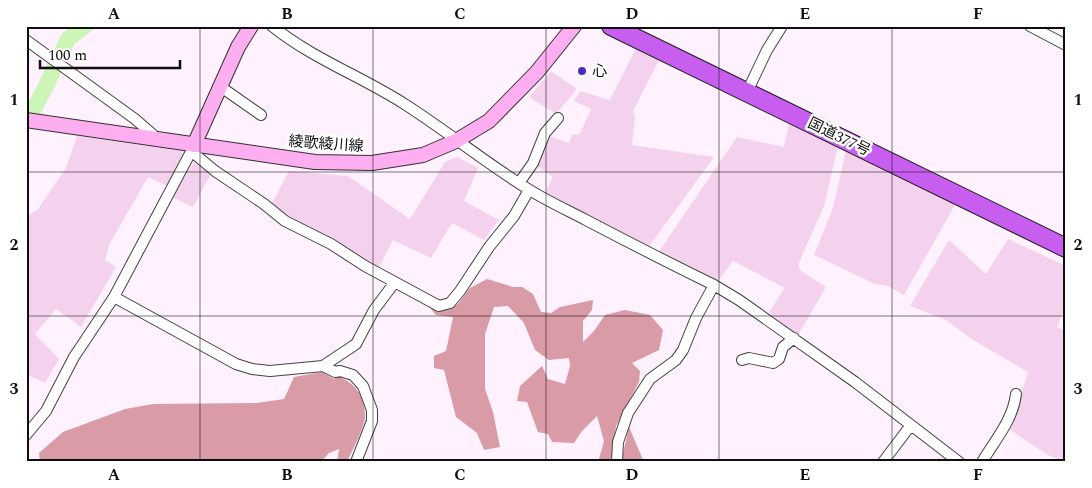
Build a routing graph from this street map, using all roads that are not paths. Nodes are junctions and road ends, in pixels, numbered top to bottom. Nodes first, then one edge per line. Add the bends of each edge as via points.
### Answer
1 (250, 26) edge
2 (272, 26) edge
3 (574, 26) edge
4 (611, 26) edge
5 (782, 26) edge
6 (1030, 26) edge
7 (26, 40) edge
8 (1066, 45) edge
9 (221, 87) junction
10 (747, 92) junction
11 (261, 115) dead end
12 (558, 118) dead end
13 (26, 120) edge
14 (160, 140) junction
15 (456, 141) junction
16 (192, 148) junction
17 (519, 183) junction
18 (530, 190) junction
19 (1066, 248) edge
20 (395, 282) junction
21 (714, 285) junction
22 (114, 297) junction
23 (794, 338) junction
24 (742, 360) dead end
25 (323, 366) junction
26 (1016, 394) dead end
27 (911, 425) junction
28 (26, 435) edge
29 (356, 462) edge
30 (617, 462) edge
31 (883, 462) edge
32 (959, 462) edge
33 (982, 462) edge

1 - 9 main road
2 - 15 street via 288,39 407,106
3 - 15 main road, 綾歌綾川線 via 537,72 489,121
4 - 10 highway, 国道377号
5 - 10 street
6 - 8 street
7 - 14 street
9 - 11 street
9 - 16 main road
10 - 19 highway, 国道377号
12 - 17 street via 545,133 534,163
13 - 14 main road, 綾歌綾川線
14 - 16 main road, 綾歌綾川線
15 - 16 main road, 綾歌綾川線 via 423,155 372,164 315,162
15 - 17 street
16 - 20 street via 215,171 285,221
16 - 22 street
17 - 18 street
18 - 20 street via 450,303 439,306
18 - 21 street
20 - 25 street via 374,310 356,344
21 - 23 street
21 - 30 street via 683,350 676,360 650,379 628,413 618,442
22 - 25 street via 236,364 270,371
22 - 28 street via 74,357 46,411
23 - 24 street via 783,347 779,359 772,363 749,358
23 - 27 street
25 - 29 street via 334,372 353,375 363,386 372,410 372,421
26 - 33 street via 1004,431
27 - 31 street
27 - 32 street

